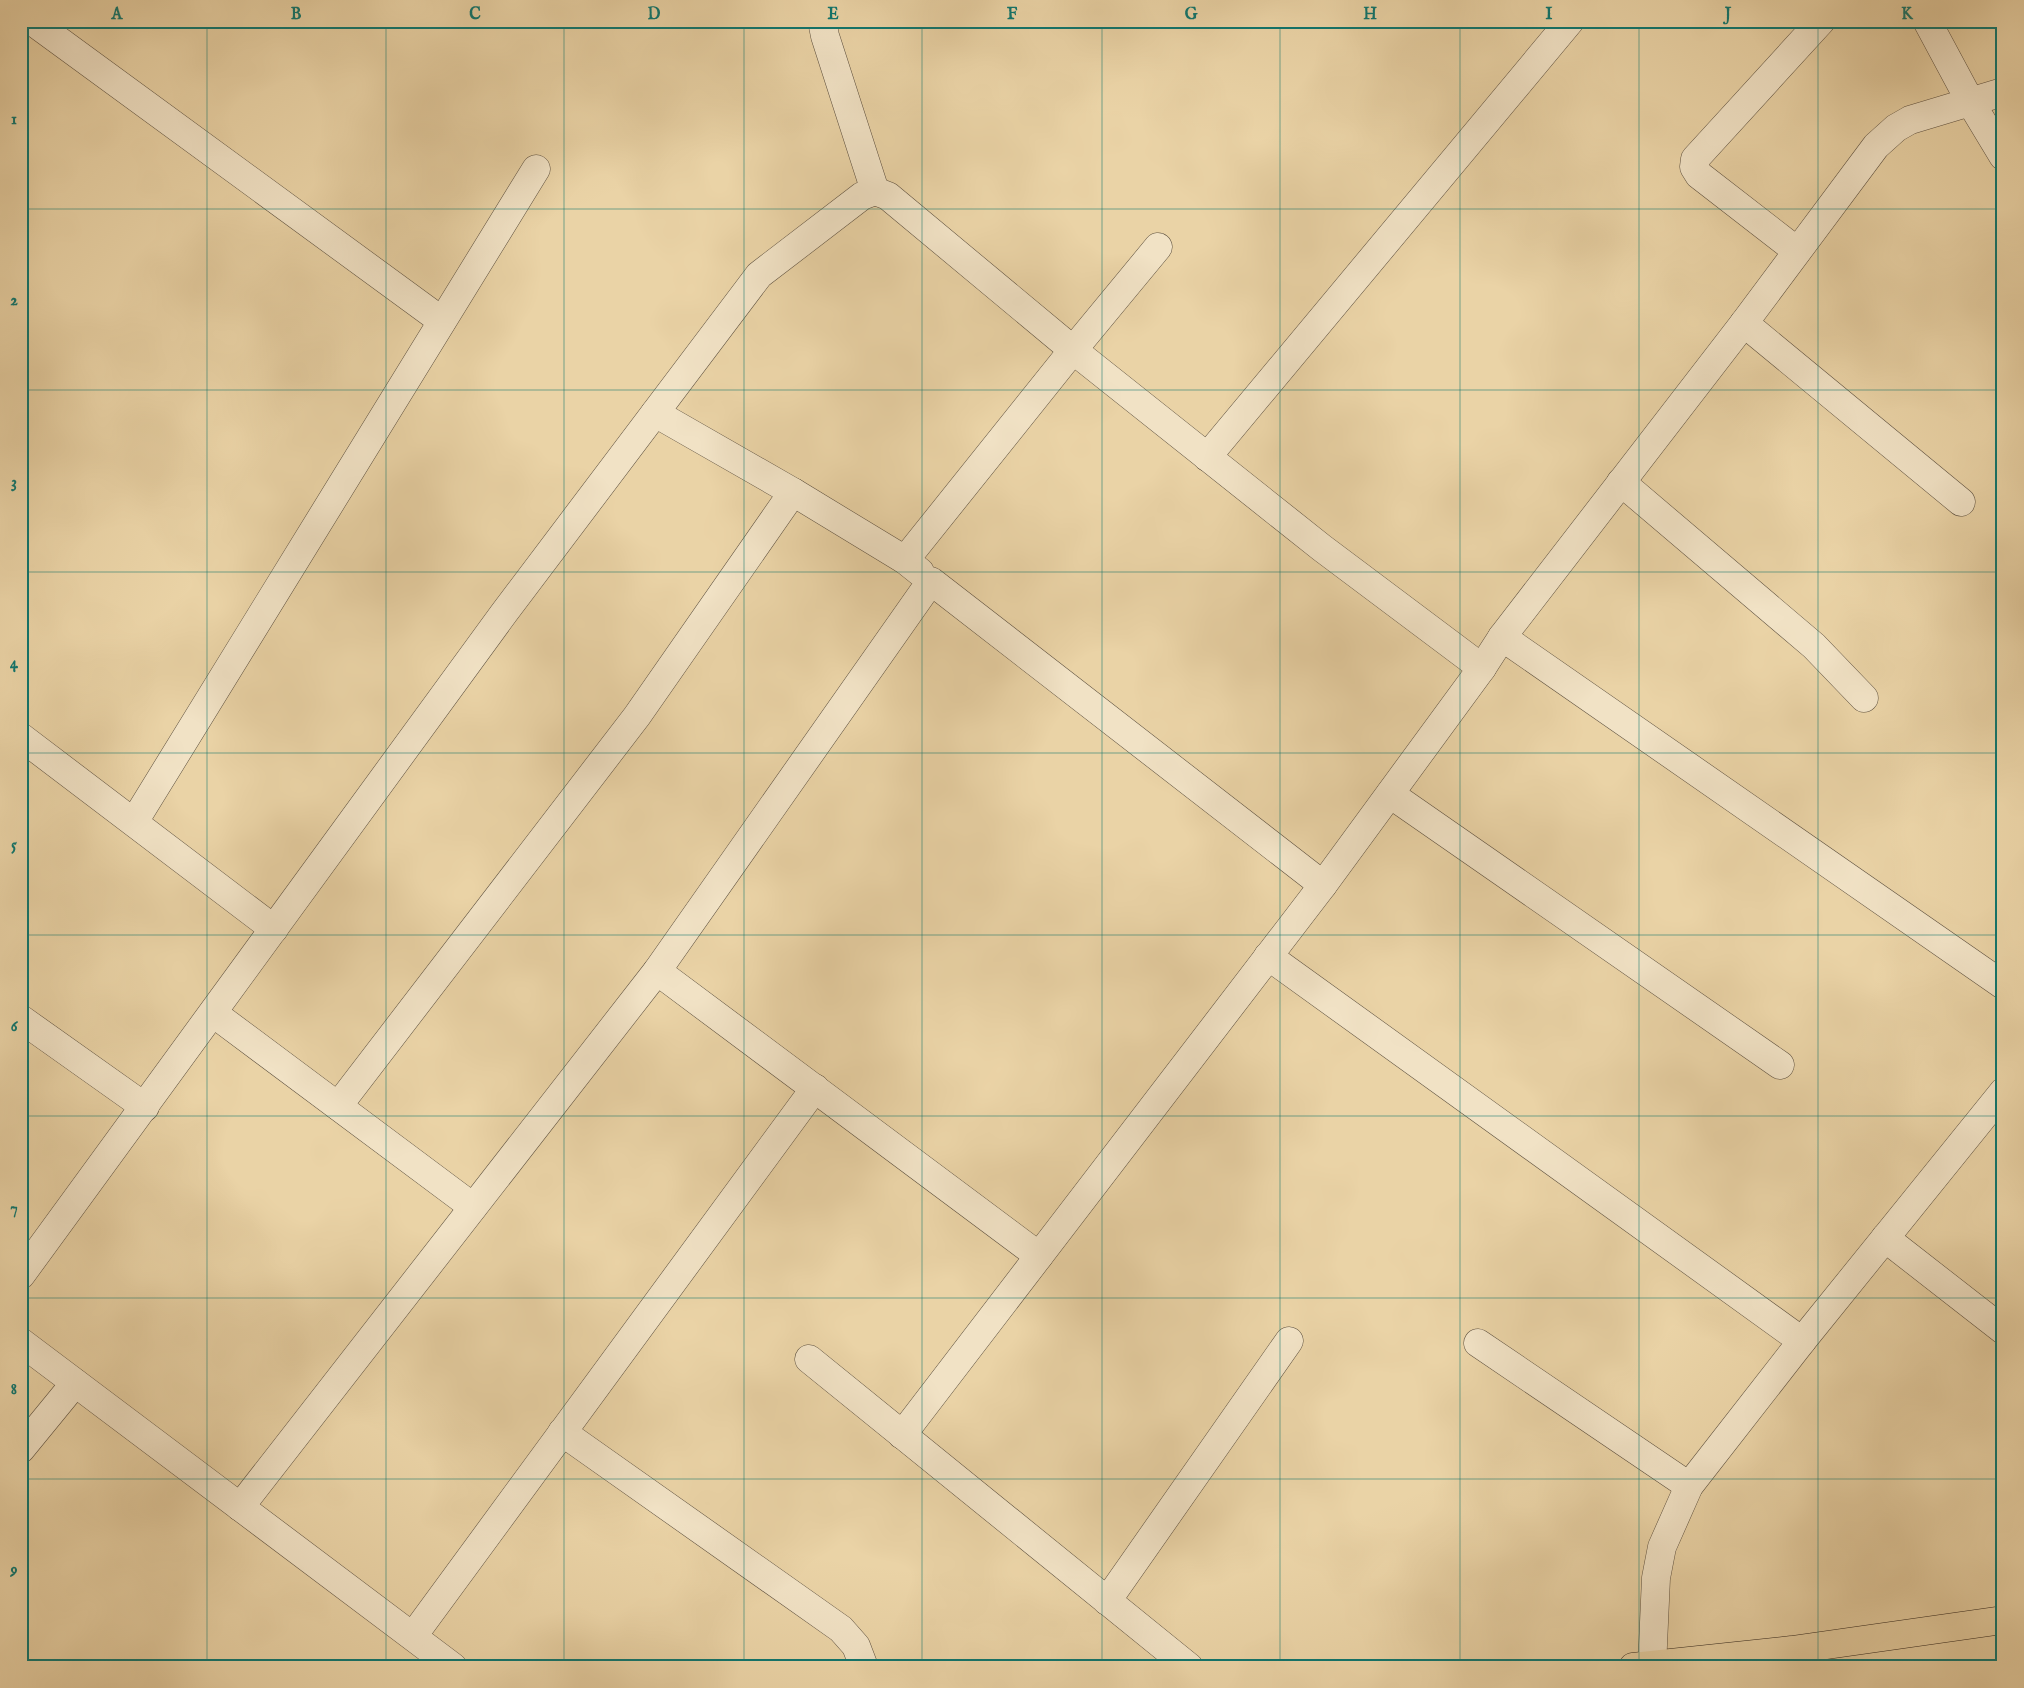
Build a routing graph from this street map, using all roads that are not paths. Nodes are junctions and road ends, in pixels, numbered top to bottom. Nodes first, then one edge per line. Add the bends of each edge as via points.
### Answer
1 (32, 21) edge
2 (822, 21) edge
3 (1570, 21) edge
4 (1821, 21) edge
5 (1927, 21) edge
6 (2003, 92) edge
7 (1971, 103) junction
8 (2003, 156) edge
9 (536, 169) dead end
10 (875, 191) junction
11 (1158, 246) dead end
12 (1797, 251) junction
13 (442, 321) junction
14 (1744, 323) junction
15 (1073, 350) junction
16 (655, 413) junction
17 (1207, 457) junction
18 (1621, 482) junction
19 (793, 492) junction
20 (1961, 502) dead end
21 (905, 560) junction
22 (931, 581) junction
23 (1502, 638) junction
24 (1482, 668) junction
25 (1864, 698) dead end
26 (21, 737) edge
27 (1390, 794) junction
28 (134, 822) junction
29 (1323, 885) junction
30 (274, 929) junction
31 (1268, 956) junction
32 (657, 970) junction
33 (2003, 985) edge
34 (213, 1012) junction
35 (21, 1019) edge
36 (1780, 1065) dead end
37 (815, 1088) junction
38 (2003, 1092) edge
39 (338, 1106) junction
40 (144, 1107) junction
41 (473, 1207) junction
42 (1885, 1238) junction
43 (1039, 1256) junction
44 (21, 1275) edge
45 (2003, 1330) edge
46 (1802, 1340) junction
47 (1289, 1341) dead end
48 (21, 1342) edge
49 (1478, 1343) dead end
50 (809, 1359) dead end
51 (75, 1383) junction
52 (562, 1432) junction
53 (902, 1435) junction
54 (21, 1449) edge
55 (1689, 1486) junction
56 (240, 1507) junction
57 (1107, 1601) junction
58 (2003, 1620) edge
59 (413, 1636) junction
60 (1647, 1666) edge
61 (453, 1667) edge
62 (864, 1667) edge
63 (1188, 1667) edge

1 - 13 street
2 - 10 street
3 - 17 street
4 - 12 street via 1696,159 1694,167 1699,175
5 - 7 street
6 - 7 street
7 - 8 street
7 - 12 street via 1910,120 1896,128 1876,146
9 - 13 street
10 - 15 street via 888,196
10 - 16 street via 862,196 759,275
11 - 15 street
12 - 14 street
13 - 28 street
14 - 18 street
14 - 20 street
15 - 17 street
15 - 21 street
16 - 19 street
16 - 30 street via 504,613
17 - 24 street
18 - 23 street
18 - 25 street via 1814,646
19 - 21 street
19 - 39 street via 637,716
21 - 22 street
22 - 29 street
22 - 32 street
23 - 24 street
23 - 33 street
24 - 27 street
26 - 28 street
27 - 29 street
27 - 36 street
28 - 30 street
29 - 31 street
30 - 34 street
31 - 43 street
31 - 46 street
32 - 37 street
32 - 41 street
34 - 39 street
34 - 40 street
35 - 40 street
37 - 43 street
37 - 52 street
38 - 42 street
39 - 41 street
40 - 44 street
41 - 56 street
42 - 45 street
42 - 46 street
43 - 53 street
46 - 55 street
47 - 57 street
48 - 51 street
49 - 55 street
50 - 53 street
51 - 54 street
51 - 56 street
52 - 59 street
52 - 62 street via 841,1629 856,1646
53 - 57 street
55 - 60 street via 1662,1547
56 - 59 street
57 - 63 street
58 - 60 main road via 1792,1650
59 - 61 street

